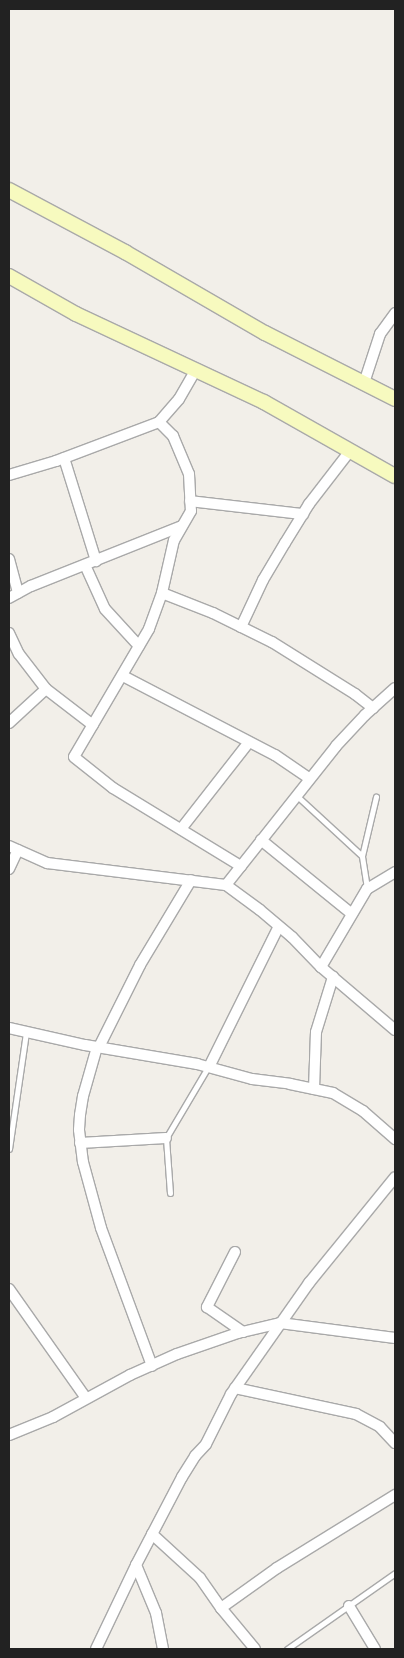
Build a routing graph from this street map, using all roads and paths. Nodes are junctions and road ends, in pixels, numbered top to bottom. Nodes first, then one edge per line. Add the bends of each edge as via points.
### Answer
1 (9, 190) edge
2 (9, 276) edge
3 (395, 313) edge
4 (196, 370) junction
5 (364, 384) junction
6 (395, 399) edge
7 (159, 422) junction
8 (350, 451) junction
9 (64, 458) junction
10 (9, 475) edge
11 (395, 476) edge
12 (190, 501) junction
13 (303, 514) junction
14 (182, 526) junction
15 (9, 559) edge
16 (96, 561) junction
17 (85, 565) junction
18 (162, 593) junction
19 (13, 596) edge
20 (241, 627) junction
21 (9, 634) edge
22 (139, 646) junction
23 (122, 676) junction
24 (395, 688) edge
25 (46, 689) junction
26 (373, 708) junction
27 (9, 723) edge
28 (93, 725) junction
29 (249, 742) junction
30 (310, 779) junction
31 (297, 796) junction
32 (376, 797) dead end
33 (180, 829) junction
34 (261, 840) junction
35 (13, 848) edge
36 (362, 856) junction
37 (241, 866) junction
38 (9, 869) edge
39 (395, 872) edge
40 (190, 880) junction
41 (226, 885) junction
42 (367, 889) junction
43 (352, 914) junction
44 (279, 926) junction
45 (321, 967) junction
46 (333, 977) junction
47 (9, 1028) edge
48 (395, 1030) edge
49 (26, 1031) junction
50 (98, 1047) junction
51 (209, 1067) junction
52 (314, 1089) junction
53 (166, 1138) junction
54 (395, 1139) edge
55 (80, 1143) junction
56 (9, 1149) edge
57 (395, 1177) edge
58 (170, 1193) dead end
59 (235, 1252) dead end
60 (10, 1292) edge
61 (280, 1322) junction
62 (243, 1332) junction
63 (395, 1338) edge
64 (152, 1366) junction
65 (235, 1388) junction
66 (86, 1398) junction
67 (9, 1435) edge
68 (395, 1443) edge
69 (395, 1495) edge
70 (152, 1534) junction
71 (136, 1565) junction
72 (395, 1573) edge
73 (349, 1606) junction
74 (221, 1608) junction
75 (96, 1649) edge
76 (163, 1649) edge
77 (255, 1649) edge
78 (287, 1649) edge
79 (376, 1649) edge

1 - 5 main road via 265,333
2 - 4 main road via 76,314
3 - 5 street via 380,334
4 - 7 street via 179,399
4 - 8 main road via 264,402
5 - 6 main road
7 - 9 street
7 - 12 street via 173,436 189,474
8 - 11 main road
8 - 13 street
9 - 10 street
9 - 16 street
12 - 13 street
12 - 14 street via 191,511
13 - 20 street via 263,580
14 - 16 street
14 - 18 street via 174,540
15 - 19 street
16 - 17 street
17 - 19 street
17 - 22 street via 105,609
18 - 20 street
18 - 22 street
20 - 26 street via 303,660
21 - 25 street via 19,654
22 - 23 street
23 - 28 street
23 - 29 street
24 - 26 street
25 - 27 street
25 - 28 street
26 - 30 street
28 - 33 street via 74,757 113,788
29 - 30 street
29 - 33 street
30 - 31 street
31 - 34 street
31 - 36 lane
32 - 36 lane
33 - 37 street
34 - 37 street
34 - 43 street
35 - 38 street
35 - 40 street via 47,863
36 - 42 lane
37 - 41 street
39 - 42 street
40 - 41 street
40 - 50 street via 140,965
41 - 44 street
42 - 43 street
43 - 45 street
44 - 45 street
44 - 51 street
45 - 46 street
46 - 48 street
46 - 52 street via 316,1032
47 - 49 street
49 - 50 street
49 - 56 lane
50 - 51 street
50 - 55 street via 83,1096
51 - 52 street via 252,1079
51 - 53 lane
52 - 54 street via 333,1093 363,1111
53 - 55 street
53 - 58 lane
55 - 64 street via 90,1194
57 - 61 street
59 - 62 street via 207,1307
60 - 66 street
61 - 62 street
61 - 63 street
61 - 65 street
62 - 64 street
64 - 66 street
65 - 68 street via 356,1414 380,1427
65 - 70 street
66 - 67 street via 53,1417
69 - 74 street via 277,1568
70 - 71 street
70 - 74 street via 200,1578
71 - 75 street
71 - 76 street via 156,1613
72 - 73 lane
73 - 78 lane
73 - 79 street
74 - 77 street

